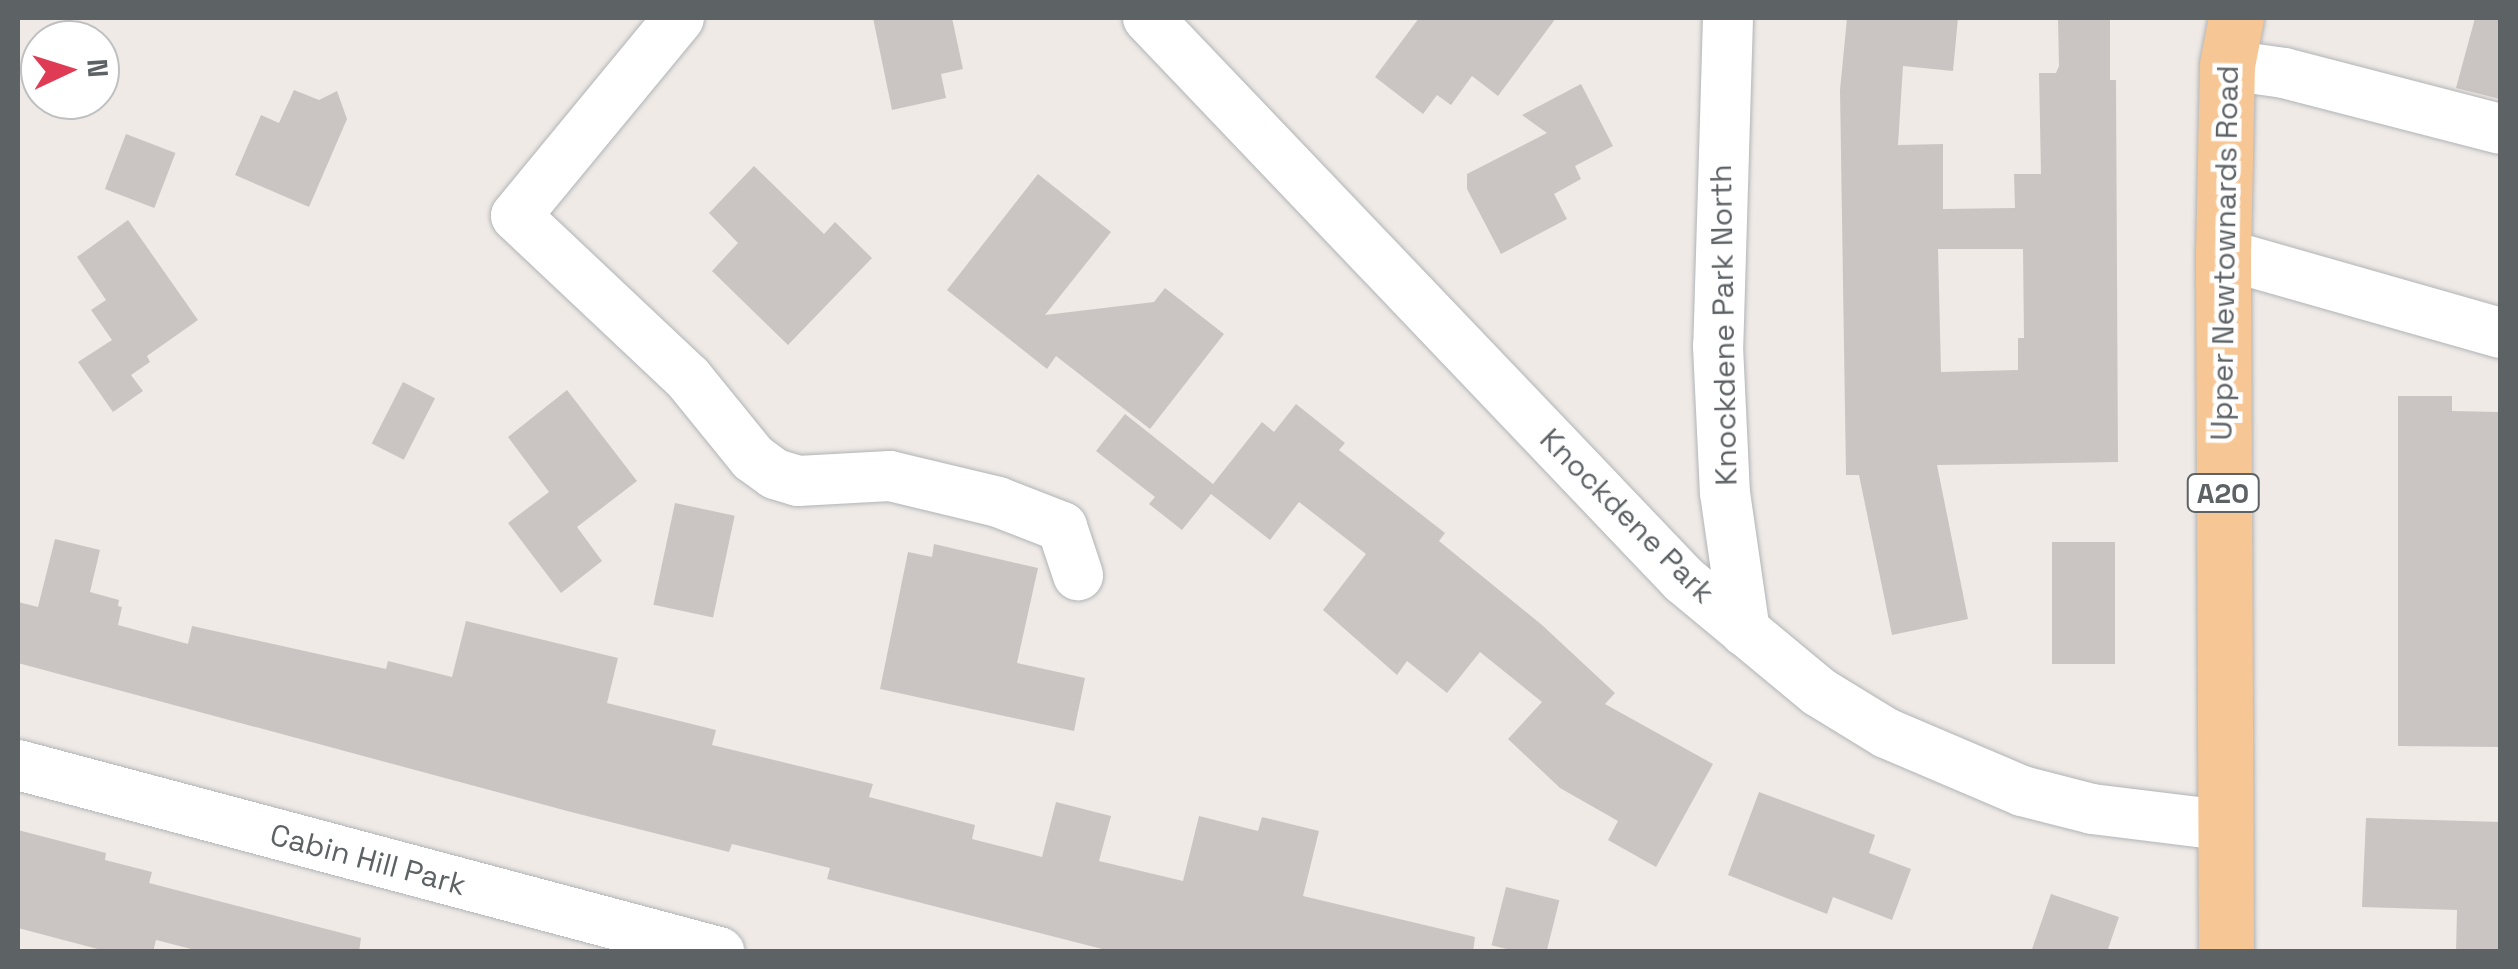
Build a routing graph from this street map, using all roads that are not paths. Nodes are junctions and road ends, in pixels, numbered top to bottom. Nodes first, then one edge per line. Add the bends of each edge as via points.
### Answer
1 (680, 18) edge
2 (1148, 18) edge
3 (1728, 18) edge
4 (2227, 34) edge
5 (2500, 129) edge
6 (2223, 254) junction
7 (2500, 334) edge
8 (1078, 575) dead end
9 (1745, 632) junction
10 (18, 765) edge
11 (2223, 825) junction
12 (719, 952) edge
13 (2226, 952) edge

1 - 8 street via 516,216 688,378 775,474 798,481 890,476 998,502 1062,527
2 - 9 street, Knockdene Park via 1684,580
3 - 9 street, Knockdene Park North via 1718,346 1725,492
4 - 5 street via 2284,73
4 - 6 highway, Upper Newtownards Road / A20
6 - 7 street
6 - 11 highway, Upper Newtownards Road / A20
9 - 11 street, Knockdene Park via 1819,692 1886,734 1958,766 2092,809
10 - 12 street, Cabin Hill Park
11 - 13 highway, Upper Newtownards Road / A20

